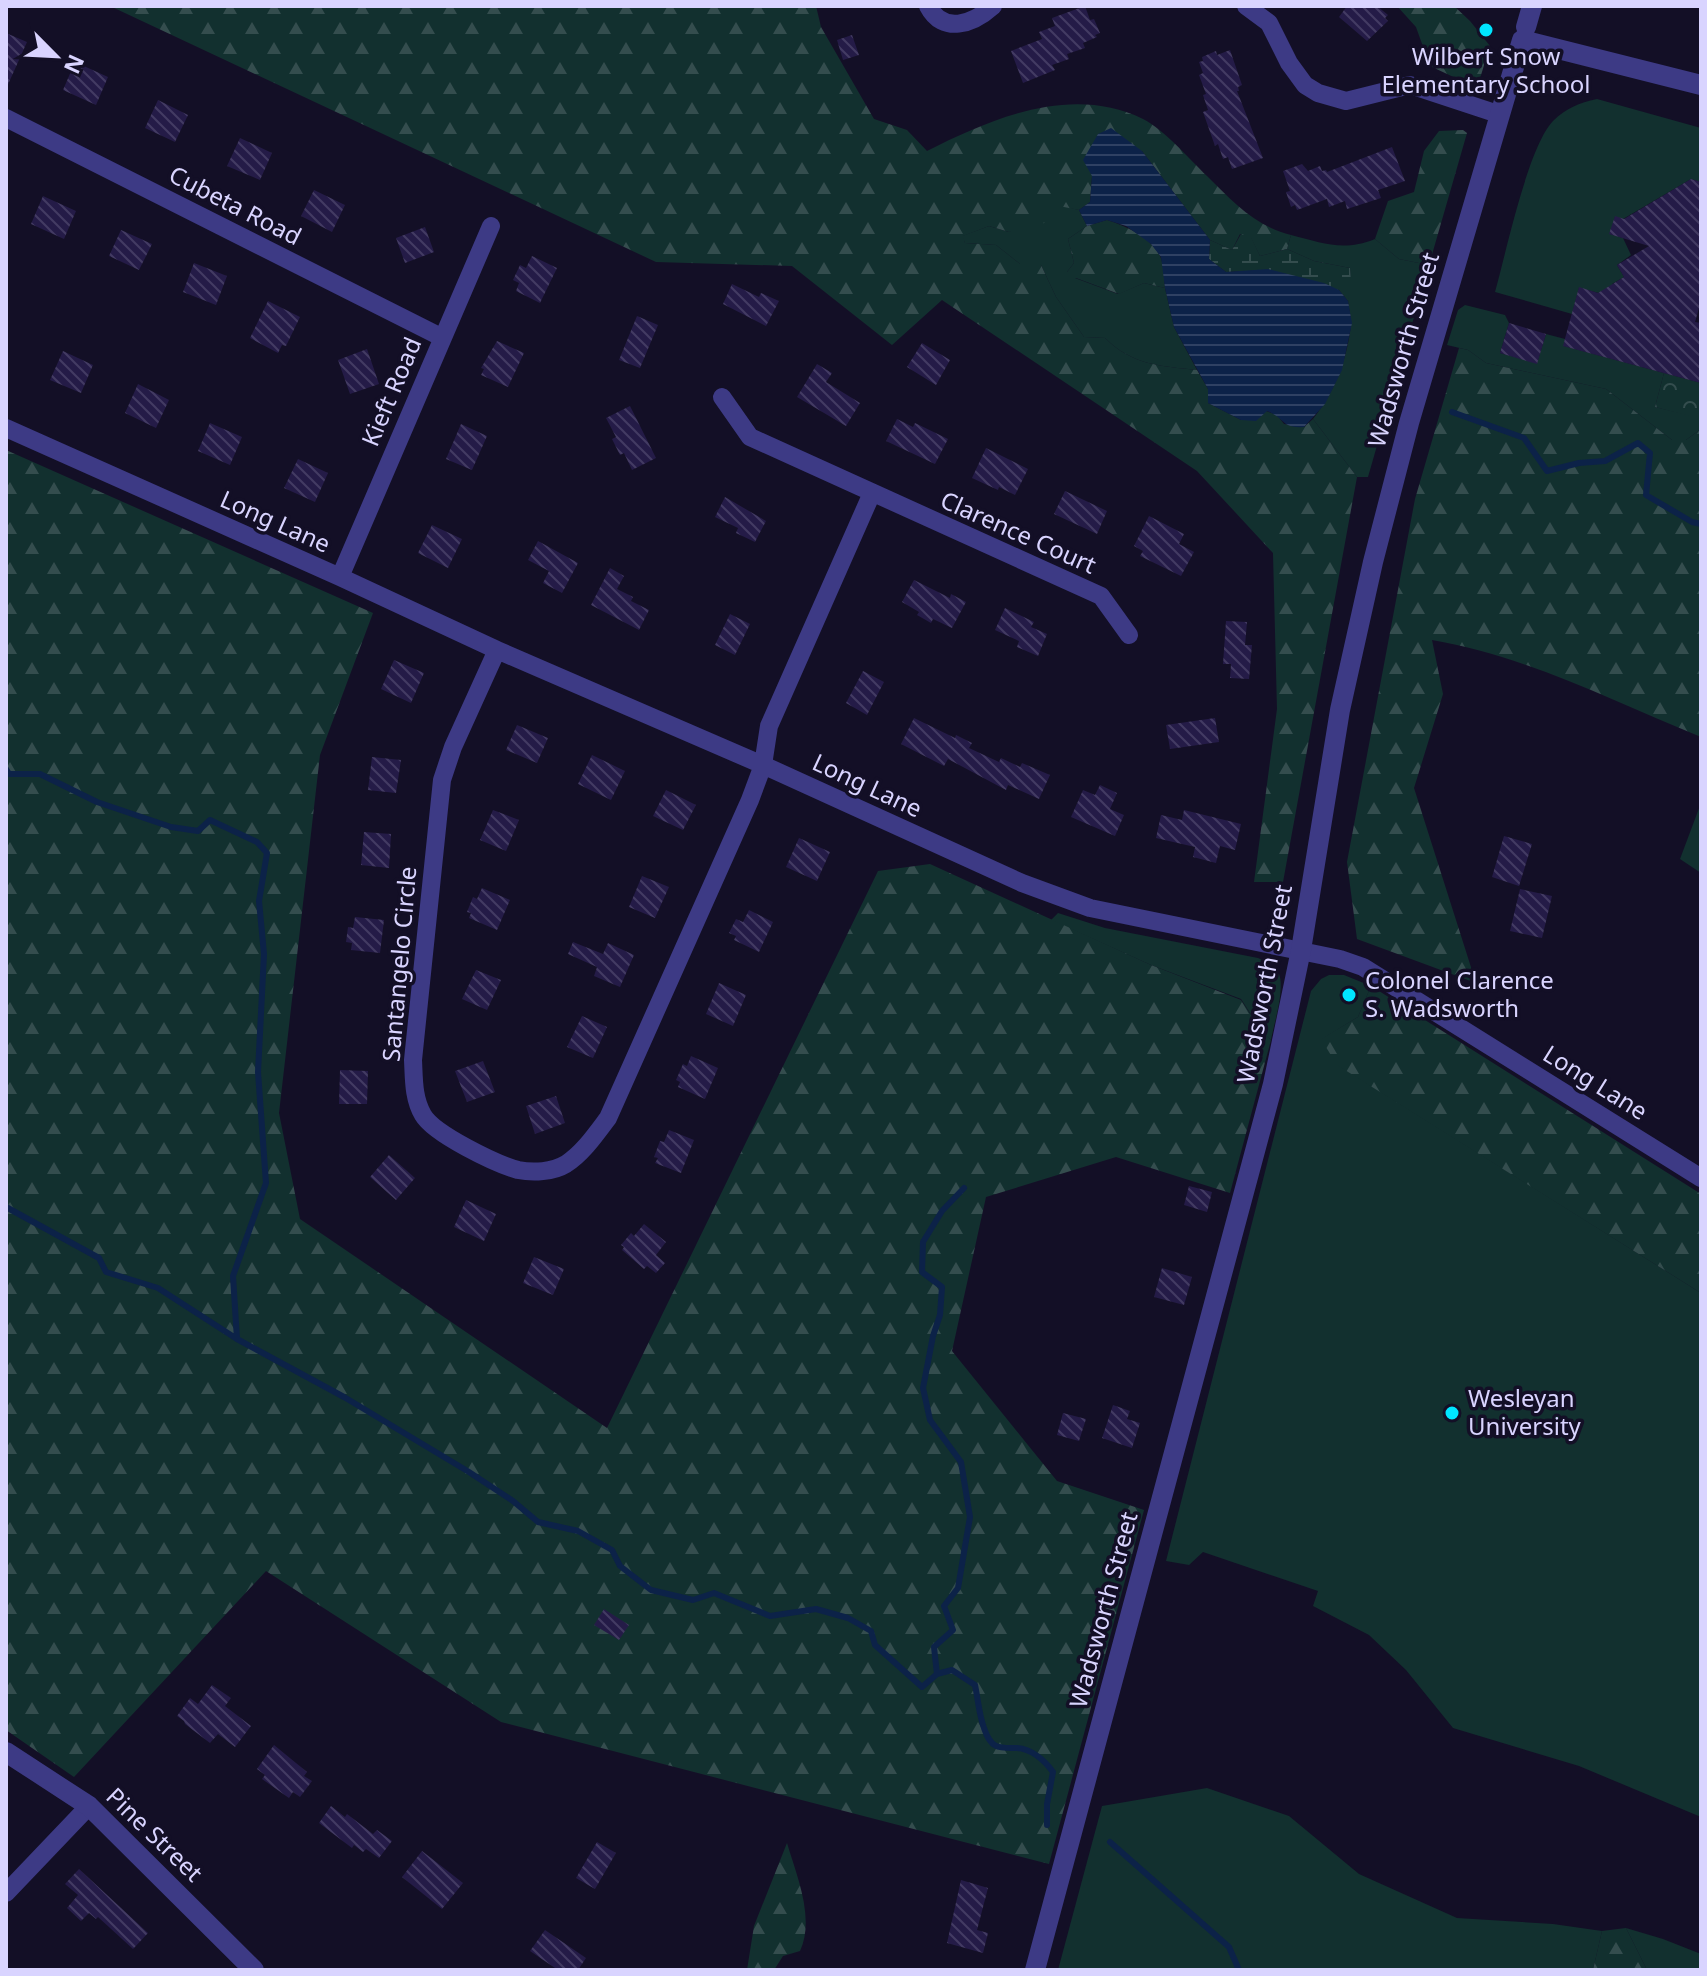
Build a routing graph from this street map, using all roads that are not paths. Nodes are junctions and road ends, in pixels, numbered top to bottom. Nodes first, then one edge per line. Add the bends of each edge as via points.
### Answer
1 (928, 6) edge
2 (993, 6) edge
3 (1246, 6) edge
4 (1532, 6) edge
5 (1524, 34) junction
6 (1701, 85) edge
7 (1498, 114) junction
8 (6, 118) edge
9 (491, 226) dead end
10 (441, 337) junction
11 (722, 397) dead end
12 (6, 428) edge
13 (872, 493) junction
14 (340, 577) junction
15 (1129, 635) dead end
16 (497, 650) junction
17 (763, 765) junction
18 (1301, 950) junction
19 (1701, 1178) edge
20 (6, 1752) edge
21 (89, 1806) junction
22 (6, 1893) edge
23 (254, 1970) edge
24 (1035, 1970) edge

1 - 2 street via 939,20 959,25
3 - 7 street via 1269,23 1289,63 1318,93 1346,101 1410,85
4 - 5 street, Wadsworth Street
5 - 6 street
5 - 7 street, Wadsworth Street
7 - 18 street, Wadsworth Street via 1373,562 1340,710
8 - 10 street, Cubeta Road
9 - 10 street, Kieft Road
10 - 14 street, Kieft Road
11 - 13 street, Clarence Court via 750,437
12 - 14 street, Long Lane
13 - 15 street, Clarence Court via 1101,596
13 - 17 street via 769,726
14 - 16 street, Long Lane
16 - 17 street, Long Lane
16 - 17 street, Santangelo Circle via 442,780 413,1060 423,1116 444,1136 517,1169 541,1172 565,1165 608,1118
17 - 18 street, Long Lane via 1022,883 1090,908
18 - 19 street, Long Lane via 1382,977
18 - 24 street, Wadsworth Street via 1273,1084
20 - 21 street, Pine Street
21 - 22 street
21 - 23 street, Pine Street

